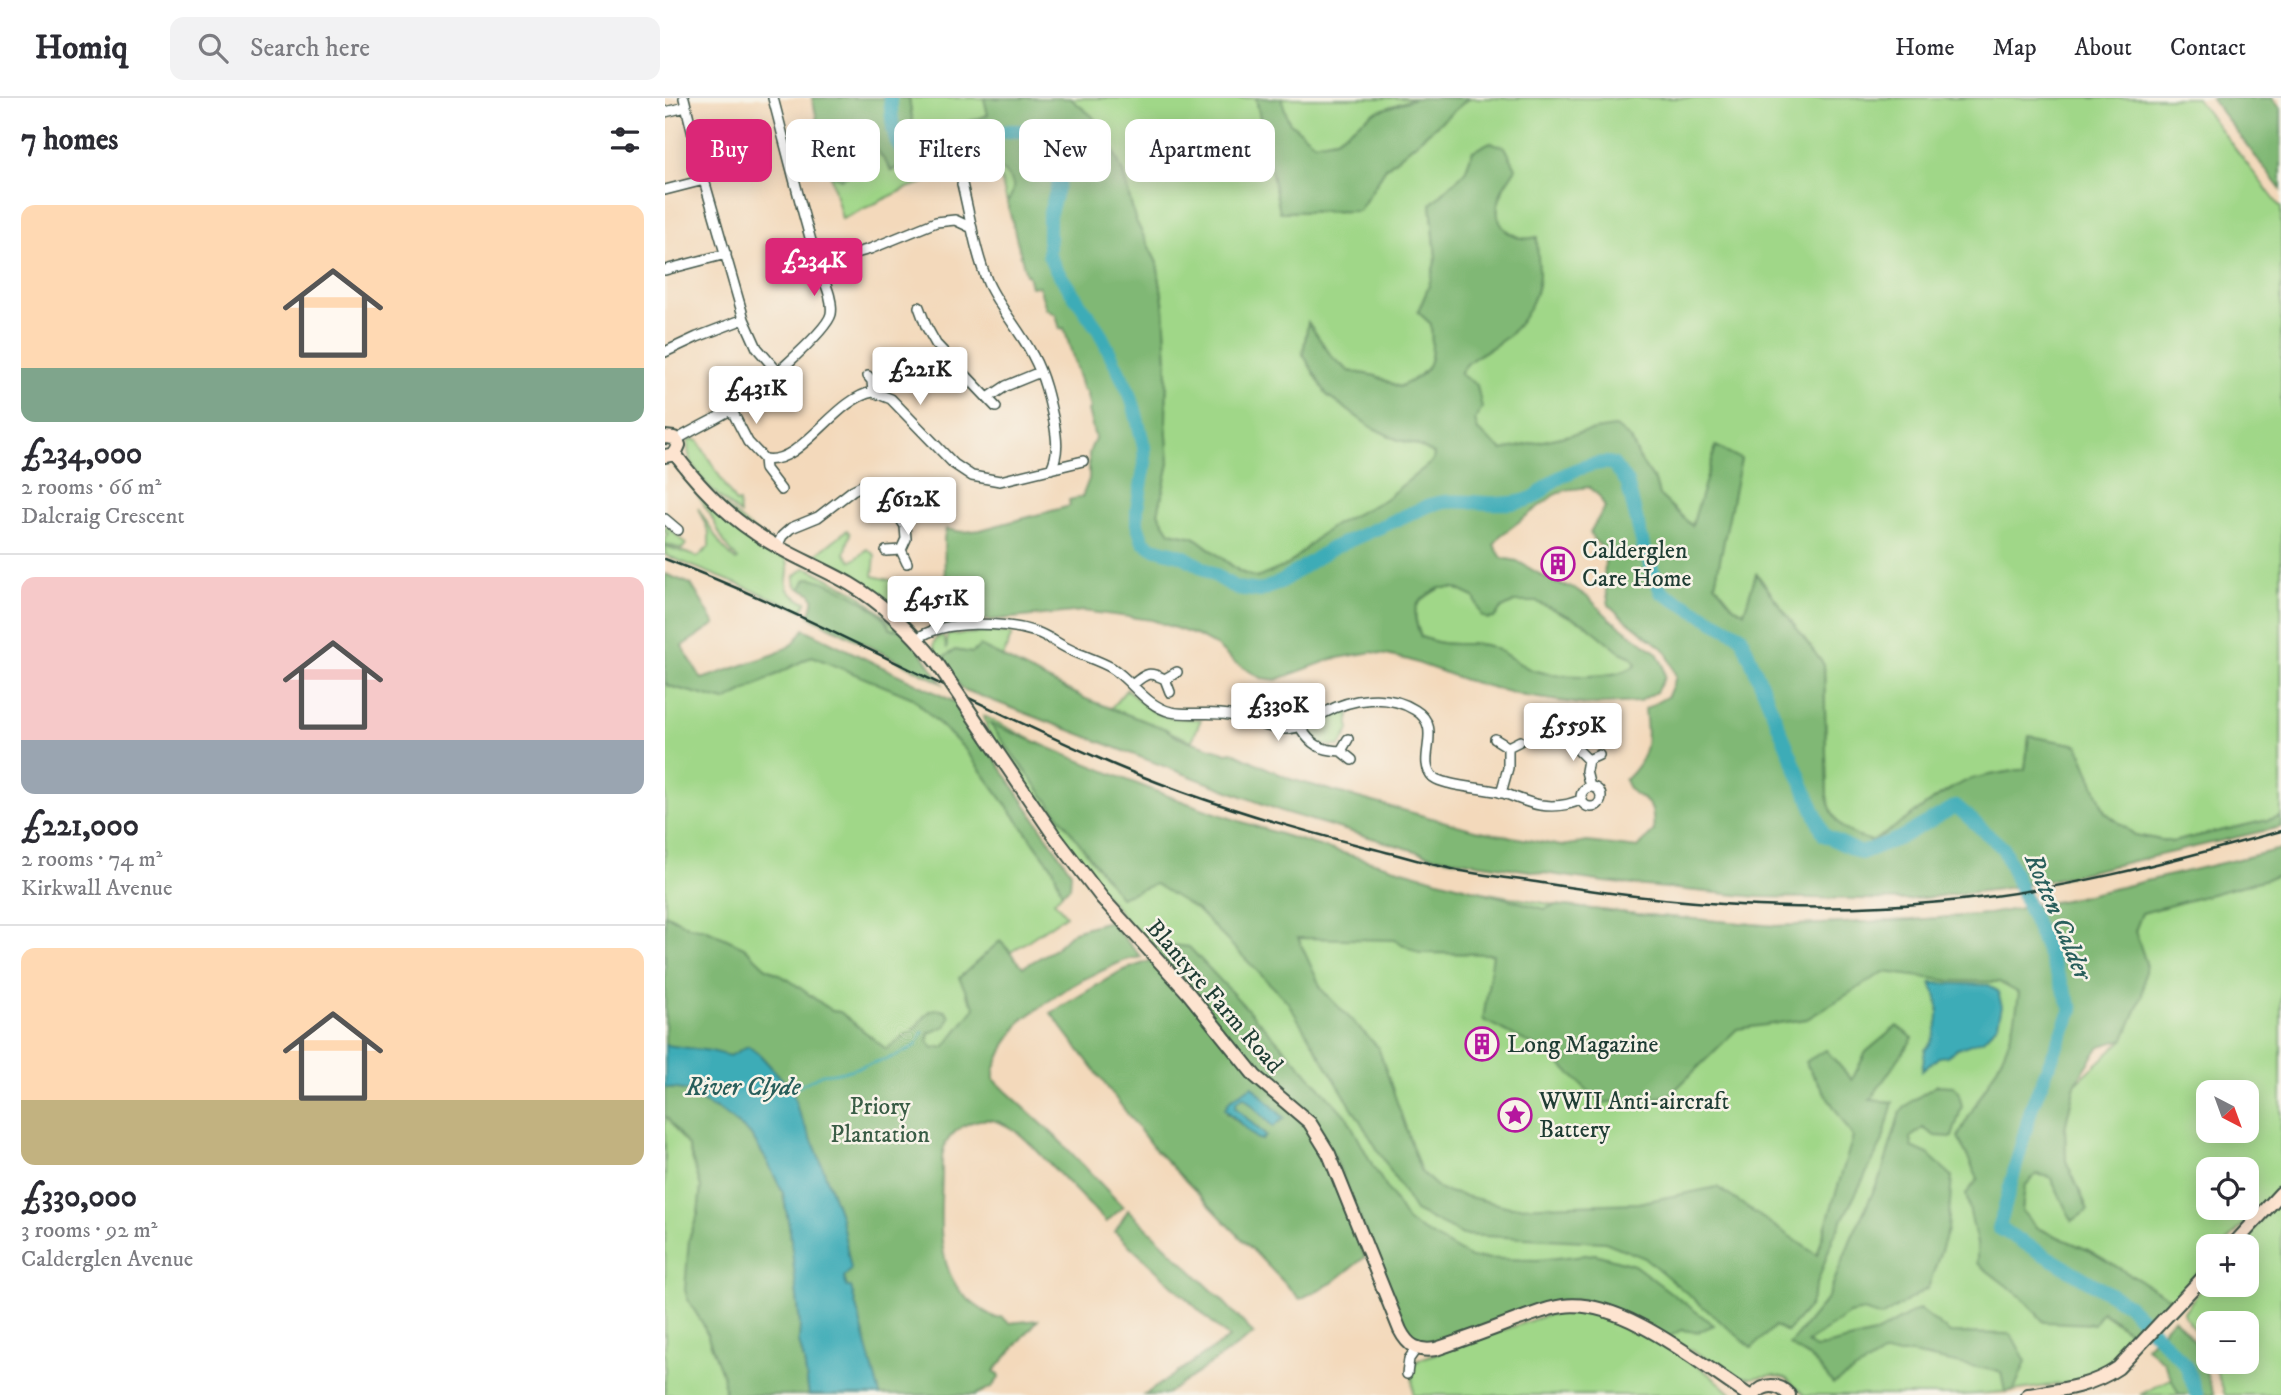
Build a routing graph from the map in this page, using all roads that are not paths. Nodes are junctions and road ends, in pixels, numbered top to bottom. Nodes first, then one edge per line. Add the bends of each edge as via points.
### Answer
1 (773, 98) edge
2 (685, 102) edge
3 (665, 112) edge
4 (696, 182) edge
5 (705, 182) edge
6 (962, 184) dead end
7 (665, 190) edge
8 (972, 228) junction
9 (726, 254) junction
10 (818, 264) junction
11 (665, 270) edge
12 (919, 307) dead end
13 (744, 319) junction
14 (665, 352) edge
15 (777, 371) junction
16 (1040, 372) junction
17 (868, 376) dead end
18 (873, 392) junction
19 (988, 398) junction
20 (996, 407) dead end
21 (731, 410) junction
22 (670, 438) edge
23 (670, 455) edge
24 (764, 459) junction
25 (1083, 461) dead end
26 (1051, 469) junction
27 (781, 490) dead end
28 (665, 519) edge
29 (678, 530) dead end
30 (776, 547) junction
31 (901, 550) junction
32 (886, 551) dead end
33 (907, 563) dead end
34 (917, 639) junction
35 (1177, 672) dead end
36 (1165, 679) junction
37 (1132, 685) junction
38 (1170, 692) dead end
39 (1300, 727) junction
40 (1348, 739) dead end
41 (1495, 739) dead end
42 (1520, 741) dead end
43 (1508, 747) junction
44 (1341, 751) junction
45 (1579, 751) dead end
46 (1599, 755) dead end
47 (1352, 760) dead end
48 (1588, 760) junction
49 (1590, 788) junction
50 (1501, 793) junction
51 (1582, 799) junction
52 (2281, 1193) edge
53 (2243, 1234) edge
54 (2196, 1285) edge
55 (1416, 1349) junction
56 (1407, 1374) dead end
57 (1748, 1395) edge
58 (1754, 1395) edge
59 (1789, 1395) edge
60 (2028, 1395) edge

1 - 10 street
2 - 3 street
4 - 7 street
5 - 9 street
6 - 8 street
8 - 10 street via 955,220 936,222
8 - 16 street via 988,284
9 - 11 street
9 - 13 street
10 - 15 street via 832,308 829,320
12 - 19 street via 936,344
13 - 14 street
13 - 15 street via 757,348
15 - 21 street
16 - 19 street
16 - 26 street via 1057,441
17 - 18 street
18 - 24 street via 852,400 791,452
18 - 26 street via 891,399 954,464 972,476 1000,481
19 - 20 street
21 - 22 street
21 - 24 street via 749,443
22 - 23 main road via 679,449
23 - 30 main road, Blantyre Farm Road via 720,506
24 - 27 street via 765,469
25 - 26 street
28 - 29 street
30 - 31 street via 791,528 818,517 853,489 872,484 884,493 905,526 907,539
30 - 34 main road, Blantyre Farm Road via 864,593
31 - 32 street
31 - 33 street
34 - 37 street via 932,630 957,626 1011,626 1038,632 1110,667
34 - 55 main road, Blantyre Farm Road, bridge via 1102,898 1255,1076 1315,1129 1400,1330
35 - 36 street
36 - 37 street via 1151,673
36 - 38 street
37 - 39 street via 1147,700 1172,712 1231,715 1274,728
39 - 44 street via 1317,747
39 - 50 street via 1356,700 1402,703 1424,715 1429,725 1431,775 1458,786
40 - 44 street
41 - 43 street
42 - 43 street
43 - 50 street
44 - 47 street
45 - 48 street
46 - 48 street
48 - 49 street
49 - 51 street
49 - 51 street via 1599,791 1599,803 1591,807
50 - 51 street via 1539,805
52 - 53 main road
54 - 60 main road via 2103,1379
55 - 56 street
55 - 57 main road via 1436,1349 1553,1308 1585,1306 1652,1331
58 - 59 main road via 1771,1386

